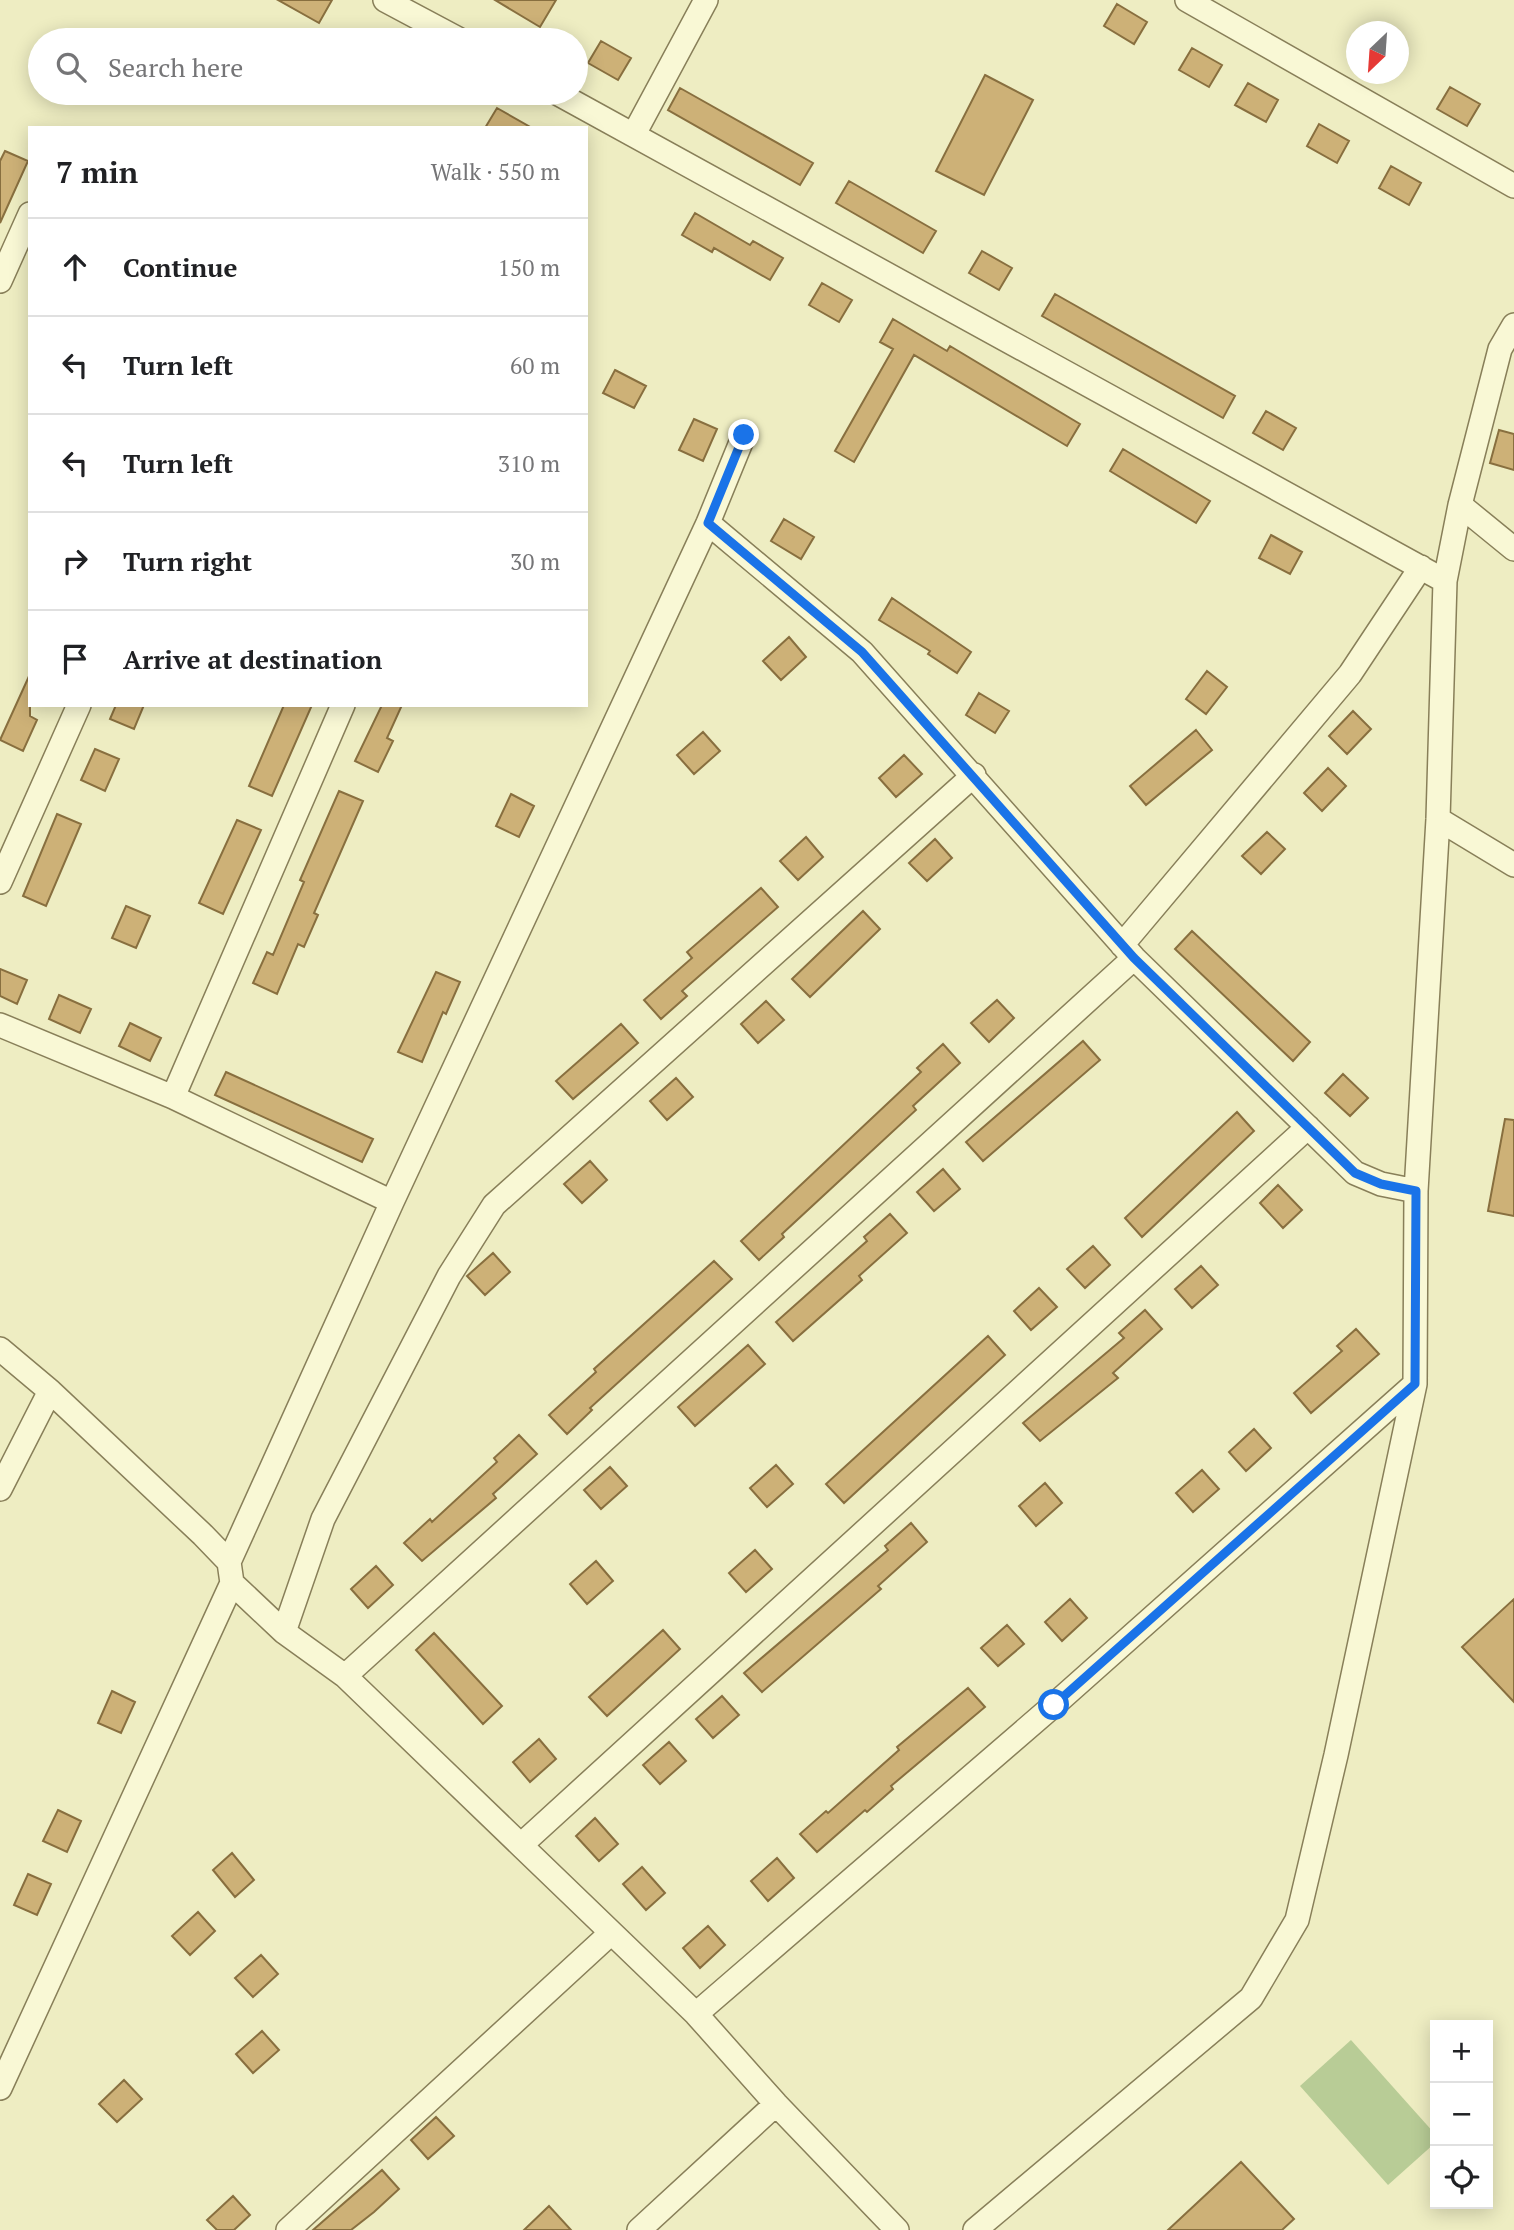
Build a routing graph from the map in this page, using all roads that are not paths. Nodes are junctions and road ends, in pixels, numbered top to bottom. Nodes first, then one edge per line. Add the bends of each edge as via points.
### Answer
1 (385, 0) edge
2 (706, 0) edge
3 (1187, 0) edge
4 (438, 28) edge
5 (580, 105) edge
6 (634, 134) junction
7 (1514, 186) edge
8 (28, 218) edge
9 (0, 281) edge
10 (1514, 325) edge
11 (744, 435) dead end
12 (1460, 505) junction
13 (708, 523) junction
14 (1514, 549) edge
15 (1421, 567) junction
16 (1445, 581) junction
17 (78, 707) edge
18 (342, 707) edge
19 (974, 775) junction
20 (1438, 819) junction
21 (1514, 865) edge
22 (0, 882) edge
23 (1128, 952) junction
24 (0, 1025) edge
25 (173, 1097) junction
26 (1308, 1127) junction
27 (1416, 1191) junction
28 (392, 1202) junction
29 (0, 1349) edge
30 (1415, 1384) junction
31 (50, 1391) junction
32 (0, 1489) edge
33 (231, 1573) junction
34 (284, 1632) junction
35 (345, 1676) junction
36 (521, 1845) junction
37 (611, 1933) junction
38 (696, 2014) junction
39 (0, 2088) edge
40 (776, 2104) junction
41 (288, 2230) edge
42 (639, 2230) edge
43 (897, 2230) edge
44 (975, 2230) edge

1 - 4 street
2 - 6 street
3 - 7 street
5 - 6 street
6 - 15 street
8 - 9 street
10 - 12 street via 1500,349
11 - 13 street
12 - 14 street
12 - 16 street
13 - 19 street via 862,652
13 - 28 street
15 - 16 street
15 - 23 street via 1350,674
16 - 20 street
17 - 22 street
18 - 25 street
19 - 23 street
19 - 34 street via 494,1205 449,1276 323,1519
20 - 21 street
20 - 27 street
23 - 26 street
23 - 35 street
24 - 25 street
25 - 28 street
26 - 27 street via 1355,1173
26 - 36 street
27 - 30 street
28 - 33 street
29 - 31 street
30 - 38 street
30 - 44 street via 1297,1920 1251,1998
31 - 32 street
31 - 33 street
33 - 34 street
33 - 39 street
34 - 35 street
35 - 36 street
36 - 37 street
37 - 38 street
37 - 41 street
38 - 40 street
40 - 42 street
40 - 43 street

